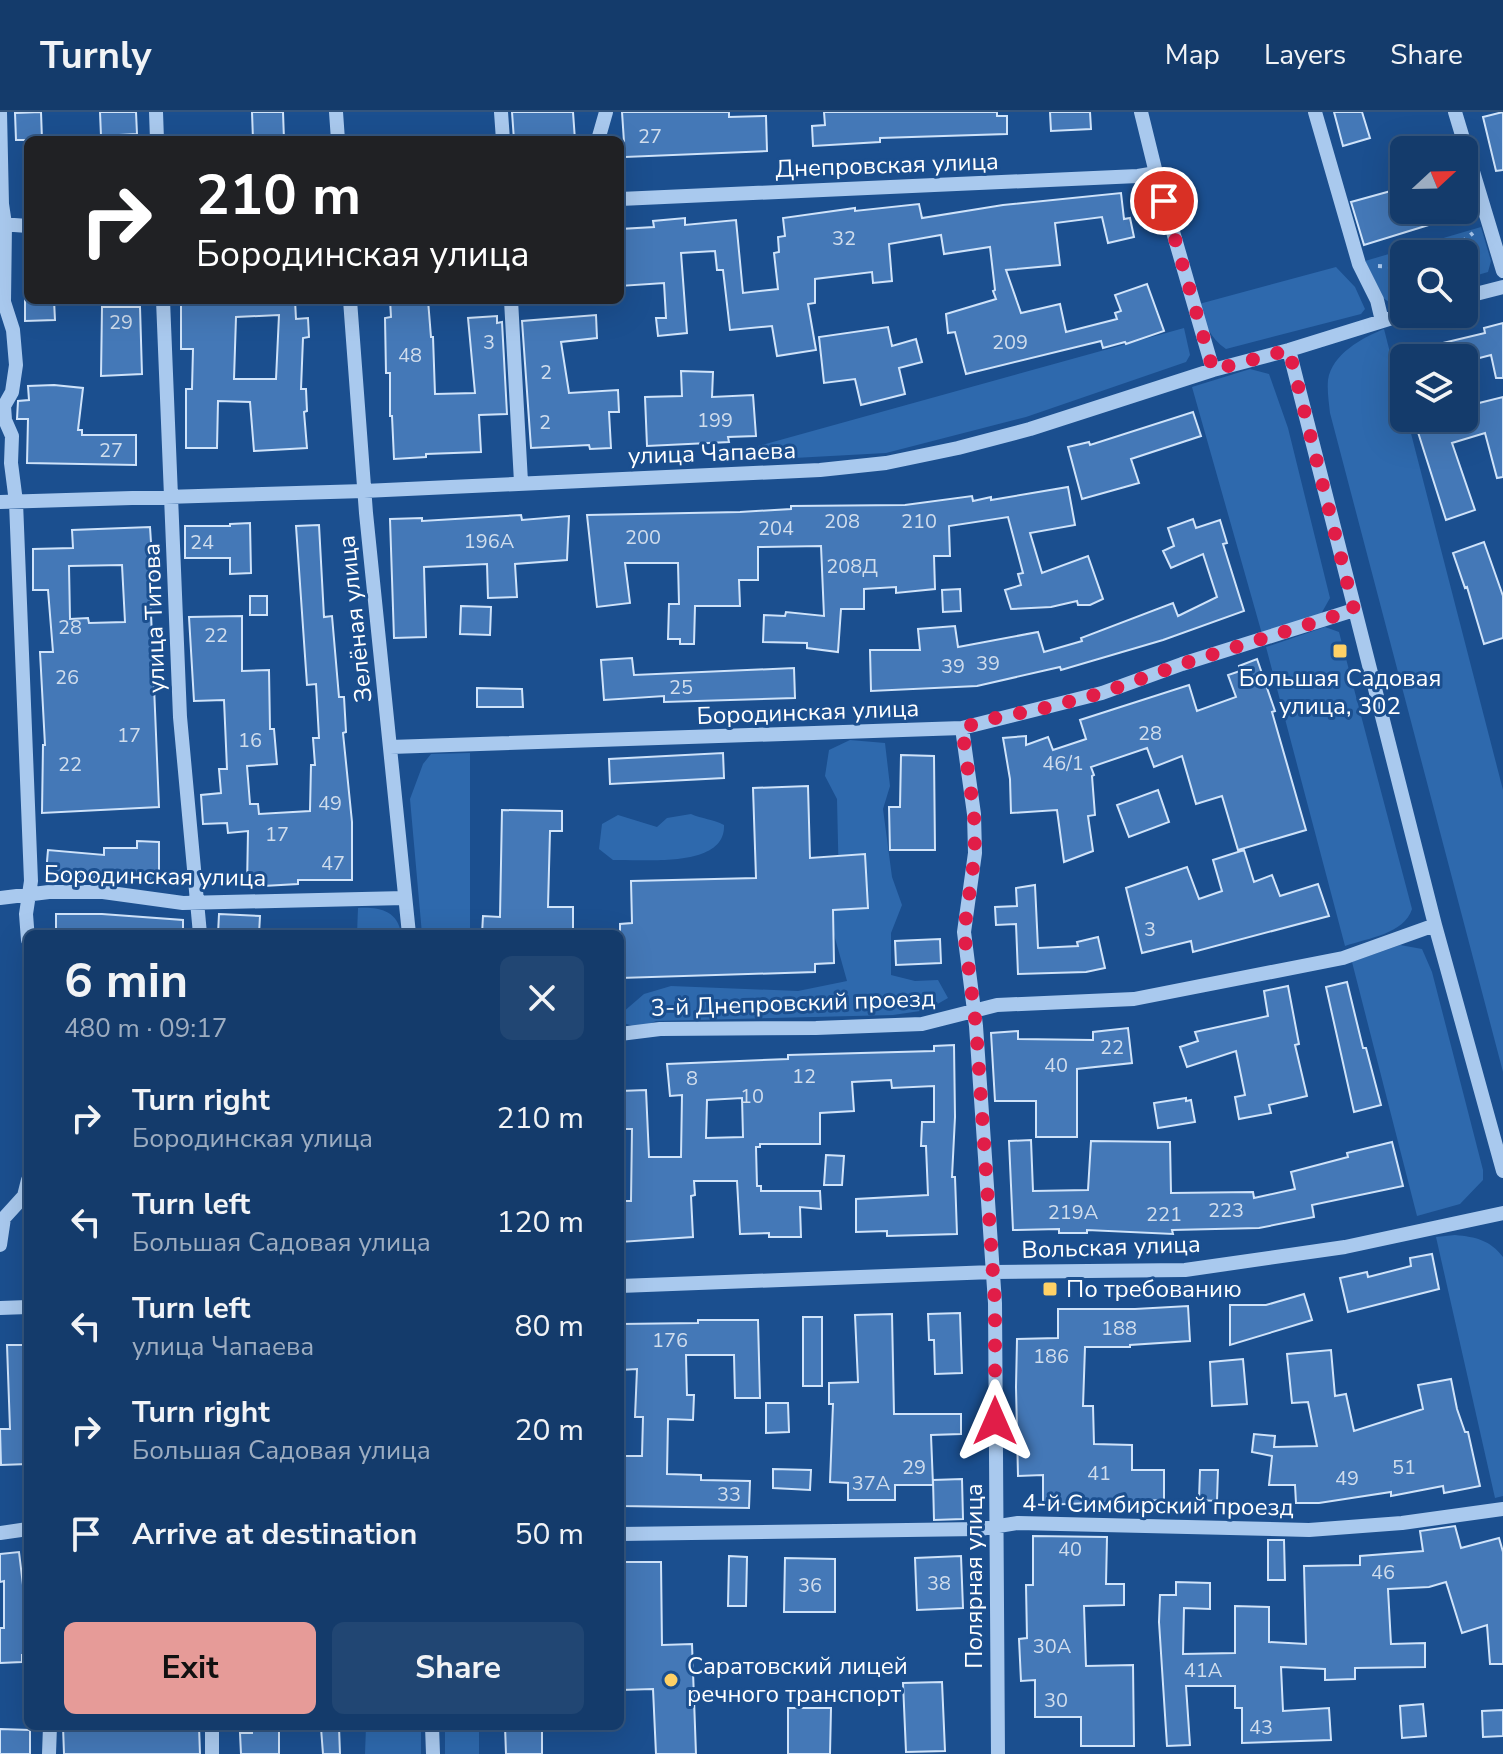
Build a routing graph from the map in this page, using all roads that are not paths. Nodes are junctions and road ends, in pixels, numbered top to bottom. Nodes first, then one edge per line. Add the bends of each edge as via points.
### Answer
1 (0, 112) edge
2 (156, 112) edge
3 (336, 112) edge
4 (501, 112) edge
5 (606, 112) edge
6 (1141, 112) edge
7 (1315, 112) edge
8 (1455, 112) edge
9 (157, 136) edge
10 (338, 136) edge
11 (503, 136) edge
12 (599, 136) edge
13 (1156, 173) junction
14 (624, 199) edge
15 (2, 224) edge
16 (24, 226) edge
17 (1503, 271) edge
18 (1503, 287) edge
19 (1478, 293) edge
20 (163, 304) edge
21 (350, 304) edge
22 (511, 304) edge
23 (1390, 319) edge
24 (1382, 321) junction
25 (1289, 350) junction
26 (1213, 370) junction
27 (521, 482) junction
28 (364, 491) junction
29 (170, 495) junction
30 (0, 502) edge
31 (16, 502) junction
32 (1354, 610) junction
33 (962, 728) junction
34 (390, 747) junction
35 (28, 896) junction
36 (0, 898) edge
37 (405, 898) junction
38 (197, 902) junction
39 (1435, 925) junction
40 (27, 930) edge
41 (200, 930) edge
42 (409, 930) edge
43 (973, 1010) junction
44 (624, 1034) edge
45 (1502, 1165) edge
46 (24, 1196) edge
47 (1503, 1213) edge
48 (0, 1245) edge
49 (993, 1272) junction
50 (624, 1286) edge
51 (24, 1307) edge
52 (0, 1308) edge
53 (1503, 1509) edge
54 (995, 1526) junction
55 (24, 1530) edge
56 (0, 1533) edge
57 (624, 1534) edge
58 (50, 1730) edge
59 (212, 1730) edge
60 (432, 1730) edge
61 (49, 1754) edge
62 (212, 1754) edge
63 (433, 1754) edge
64 (998, 1754) edge

1 - 15 street
2 - 9 street
3 - 10 street
4 - 11 street
5 - 12 street
6 - 13 street
7 - 24 street via 1359,264
8 - 17 street
13 - 14 street, Днепровская улица
13 - 26 street
15 - 16 street
15 - 31 street via 4,302 16,365 4,406 12,436
18 - 19 street
20 - 29 street, улица Титова
21 - 28 street, Зелёная улица
22 - 27 street
23 - 24 street, улица Чапаева
24 - 25 street, улица Чапаева
25 - 26 street, улица Чапаева
25 - 32 street
26 - 27 street, улица Чапаева via 1030,429 886,463
27 - 28 street, улица Чапаева
28 - 29 street, улица Чапаева
28 - 34 street, Зелёная улица
29 - 31 street, улица Чапаева
29 - 38 street, улица Титова via 180,717
30 - 31 street, улица Чапаева
31 - 35 street
32 - 33 street, Бородинская улица via 1102,693
32 - 39 street
33 - 34 street, Бородинская улица
33 - 43 street, Полярная улица via 974,814 975,853 964,932
34 - 37 street, Зелёная улица
35 - 36 street, Бородинская улица
35 - 38 street, Бородинская улица via 103,892
35 - 40 street
37 - 38 street, Бородинская улица
37 - 42 street, Зелёная улица
38 - 41 street, улица Титова
39 - 43 street, 3-й Днепровский проезд via 1343,958 1134,999
39 - 45 street
43 - 44 street, 3-й Днепровский проезд via 922,1024
43 - 49 street, Полярная улица
46 - 48 street via 4,1218
47 - 49 street, Вольская улица via 1345,1247 1185,1270
49 - 50 street, Вольская улица
49 - 54 street, Полярная улица
51 - 52 street
53 - 54 street, 4-й Симбирский проезд via 1309,1530
54 - 57 street, 4-й Симбирский проезд
54 - 64 street, Полярная улица
55 - 56 street
58 - 61 street
59 - 62 street
60 - 63 street

